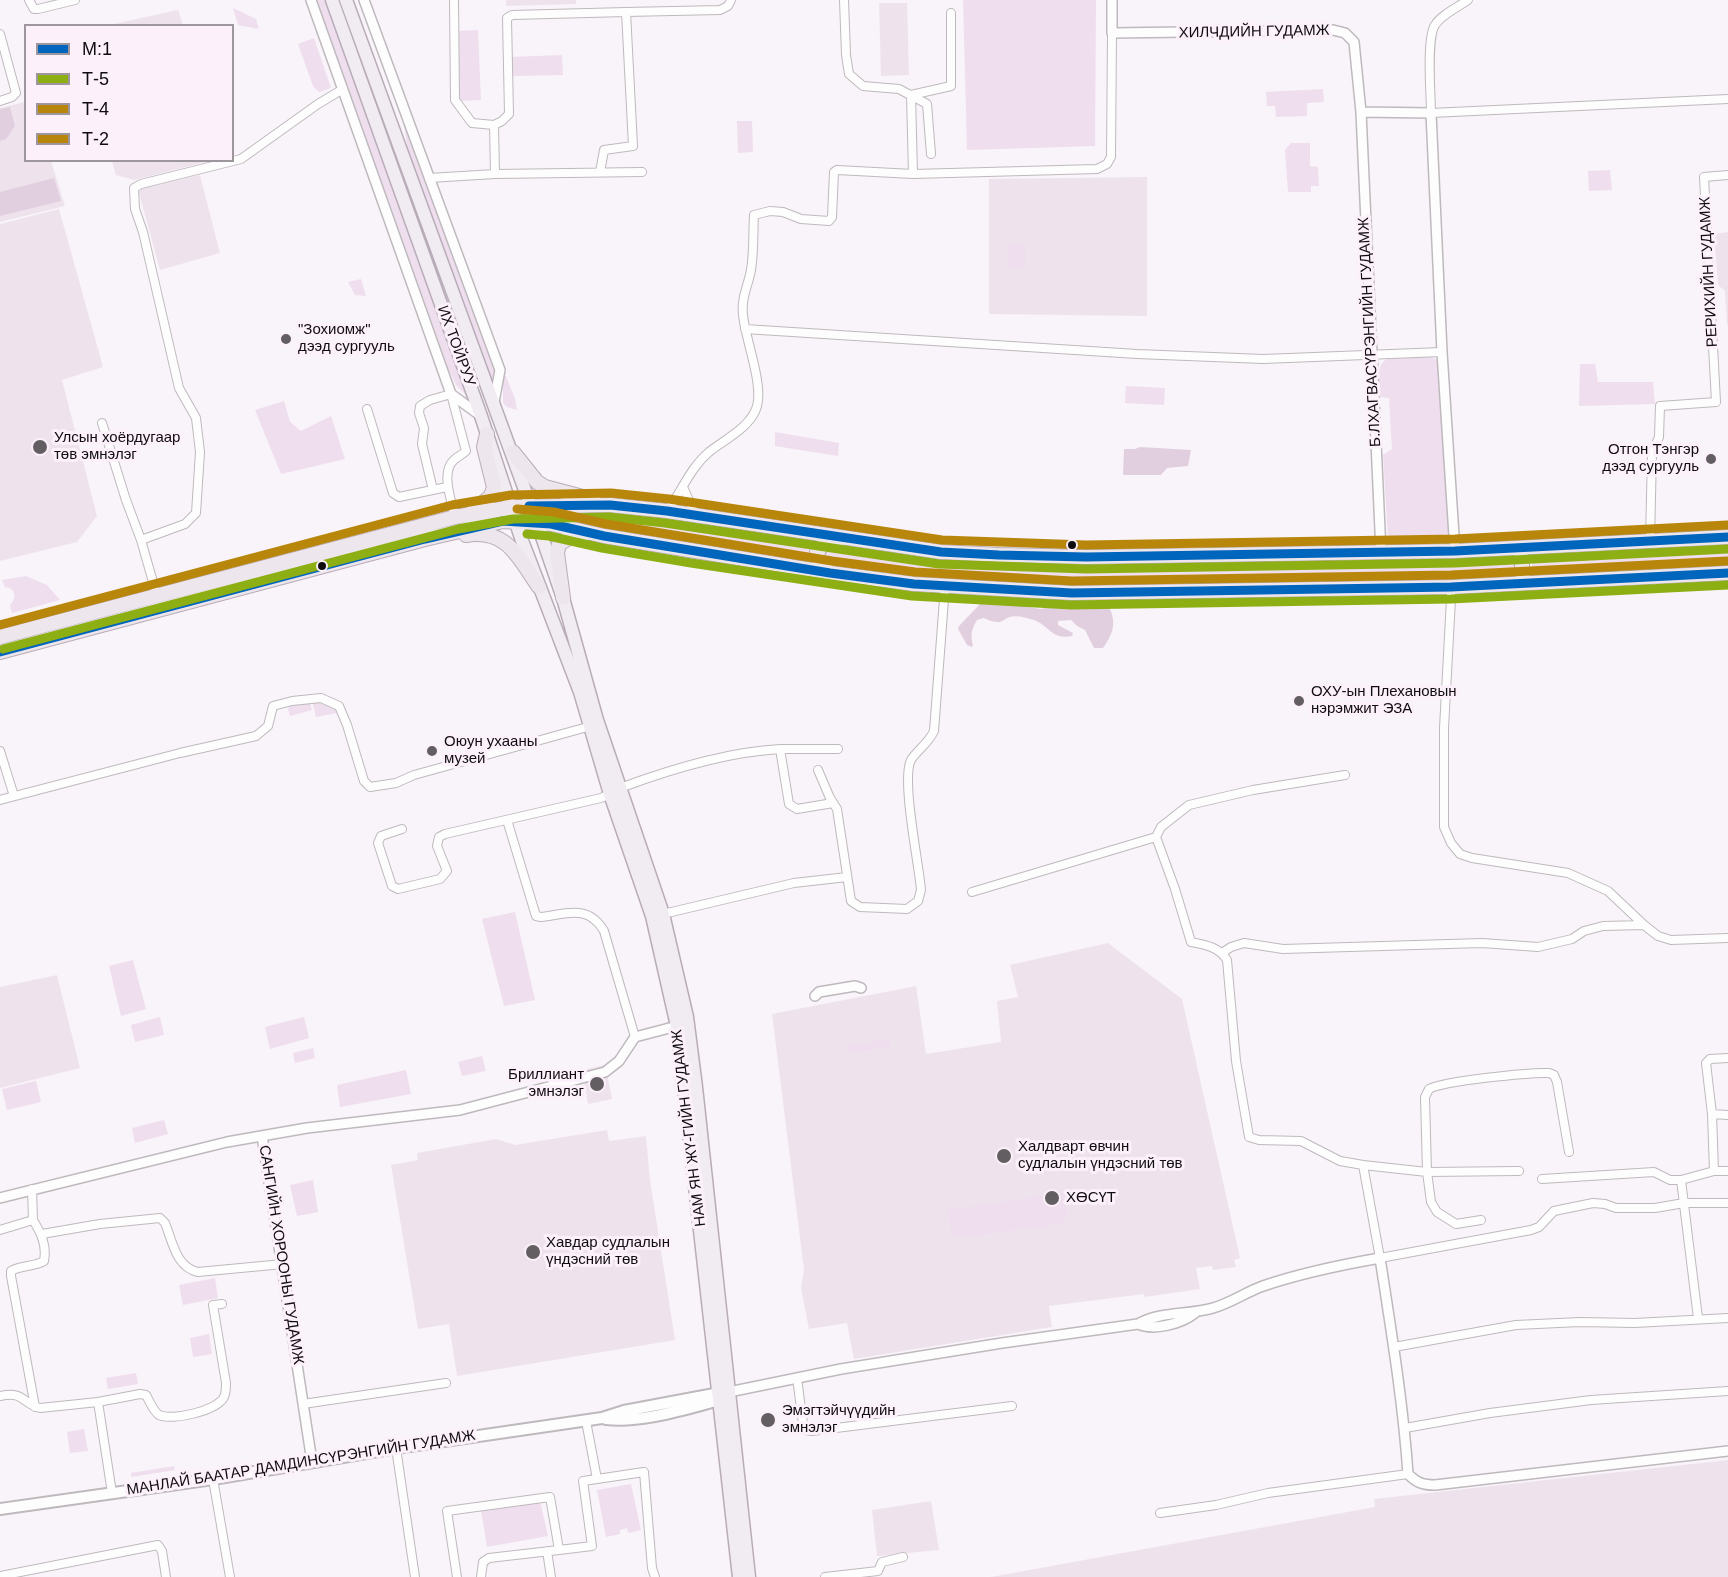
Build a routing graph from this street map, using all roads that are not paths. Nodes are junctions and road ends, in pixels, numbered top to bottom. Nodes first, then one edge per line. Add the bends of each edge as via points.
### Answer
1 (29, 0) edge
2 (75, 0) edge
3 (311, 0) edge
4 (332, 0) edge
5 (346, 0) edge
6 (364, 0) edge
7 (454, 0) edge
8 (731, 0) edge
9 (844, 0) edge
10 (1112, 0) edge
11 (1468, 0) edge
12 (626, 12) junction
13 (951, 13) dead end
14 (1112, 33) junction
15 (0, 34) edge
16 (343, 89) junction
17 (911, 95) junction
18 (1728, 99) edge
19 (0, 101) edge
20 (1360, 112) junction
21 (1431, 113) junction
22 (494, 125) junction
23 (931, 154) dead end
24 (234, 161) edge
25 (229, 162) edge
26 (600, 172) junction
27 (642, 172) dead end
28 (495, 174) junction
29 (913, 174) junction
30 (1728, 176) edge
31 (429, 178) junction
32 (745, 328) junction
33 (1442, 352) junction
34 (1372, 356) junction
35 (451, 394) junction
36 (494, 402) junction
37 (366, 409) dead end
38 (481, 416) junction
39 (102, 423) dead end
40 (487, 434) junction
41 (513, 452) junction
42 (447, 487) junction
43 (683, 487) junction
44 (433, 490) junction
45 (610, 505) junction
46 (531, 506) junction
47 (512, 507) junction
48 (667, 511) junction
49 (469, 514) junction
50 (696, 516) junction
51 (455, 517) junction
52 (516, 521) junction
53 (537, 523) junction
54 (799, 531) junction
55 (604, 536) junction
56 (1728, 537) edge
57 (425, 538) junction
58 (844, 538) junction
59 (141, 540) junction
60 (1650, 541) junction
61 (1521, 548) junction
62 (1455, 551) junction
63 (1381, 552) junction
64 (790, 566) junction
65 (830, 573) junction
66 (1728, 573) edge
67 (1523, 583) junction
68 (945, 586) junction
69 (1450, 586) junction
70 (539, 587) junction
71 (157, 596) junction
72 (563, 598) junction
73 (0, 637) edge
74 (0, 652) edge
75 (580, 692) joint
76 (591, 726) junction
77 (780, 749) junction
78 (838, 749) dead end
79 (0, 751) edge
80 (818, 770) dead end
81 (1345, 775) dead end
82 (615, 791) junction
83 (14, 796) junction
84 (0, 800) edge
85 (833, 803) junction
86 (507, 820) junction
87 (402, 829) dead end
88 (1156, 837) junction
89 (847, 877) junction
90 (972, 892) dead end
91 (663, 914) junction
92 (1644, 926) junction
93 (1728, 938) edge
94 (1222, 953) junction
95 (861, 988) dead end
96 (816, 996) dead end
97 (677, 1026) junction
98 (635, 1037) junction
99 (1728, 1058) edge
100 (1712, 1114) junction
101 (1728, 1115) edge
102 (262, 1136) junction
103 (1569, 1152) dead end
104 (1363, 1165) junction
105 (1519, 1171) dead end
106 (1714, 1171) junction
107 (1728, 1171) edge
108 (1427, 1172) junction
109 (1542, 1179) dead end
110 (1681, 1180) junction
111 (32, 1189) junction
112 (0, 1198) edge
113 (1684, 1203) junction
114 (1728, 1203) edge
115 (33, 1220) junction
116 (1481, 1220) dead end
117 (0, 1230) edge
118 (42, 1234) junction
119 (1380, 1258) junction
120 (283, 1264) junction
121 (222, 1304) dead end
122 (1698, 1318) junction
123 (1728, 1318) edge
124 (1394, 1347) junction
125 (796, 1378) junction
126 (446, 1383) dead end
127 (1728, 1391) edge
128 (723, 1394) junction
129 (0, 1396) edge
130 (98, 1402) junction
131 (303, 1404) junction
132 (1012, 1406) dead end
133 (35, 1407) junction
134 (586, 1420) junction
135 (1405, 1428) junction
136 (396, 1448) junction
137 (1728, 1451) edge
138 (312, 1462) junction
139 (1408, 1474) junction
140 (213, 1479) junction
141 (597, 1479) junction
142 (112, 1493) junction
143 (0, 1509) edge
144 (1160, 1513) dead end
145 (559, 1550) junction
146 (547, 1551) junction
147 (903, 1557) dead end
148 (0, 1576) edge
149 (166, 1577) edge
150 (231, 1577) edge
151 (416, 1577) edge
152 (457, 1577) edge
153 (482, 1577) edge
154 (551, 1577) edge
155 (655, 1577) edge
156 (739, 1577) edge
157 (749, 1577) edge
158 (825, 1577) edge

1 - 2 street via 34,9
3 - 16 street
4 - 38 main road, ИХ ТОЙРУУ
5 - 36 main road, ИХ ТОЙРУУ
6 - 31 street
7 - 22 street via 454,100 472,123
8 - 12 street via 720,10
9 - 17 street via 849,74 863,86 899,89
10 - 14 street
11 - 21 street via 1433,28
12 - 22 street via 507,18 509,114
12 - 26 street via 633,146 604,150
13 - 17 street via 951,86
14 - 20 street, ХИЛЧДИЙН ГУДАМЖ via 1345,33 1354,42
14 - 29 street via 1111,157 1107,164 1097,169
15 - 19 street via 16,93
16 - 24 street
16 - 35 street
17 - 23 street via 927,104
17 - 29 street
18 - 21 street
20 - 21 street
20 - 34 street, Б.ЛХАГВАСҮРЭНГИЙН ГУДАМЖ
21 - 33 street
22 - 28 street
25 - 59 street via 134,188 135,208 179,388 196,418 200,452 196,513 185,524
26 - 27 street
26 - 28 street
28 - 31 street
29 - 32 street via 837,170 829,221 776,212 754,215 751,272 743,294
30 - 60 street, РЕРИХИЙН ГУДАМЖ via 1704,177 1716,402 1660,406 1659,437 1652,453
31 - 36 street via 500,370
32 - 34 street via 1137,354 1263,359
32 - 43 street via 759,398 756,409 736,432 697,463
33 - 34 street
33 - 62 street
34 - 63 street, Б.ЛХАГВАСҮРЭНГИЙН ГУДАМЖ
35 - 38 street
35 - 42 street via 466,451 452,461
35 - 44 street via 420,406 422,444
36 - 41 main road, ИХ ТОЙРУУ
37 - 44 street via 393,493 399,497
38 - 40 main road, ИХ ТОЙРУУ
39 - 59 street
40 - 47 main road, ИХ ТОЙРУУ
40 - 49 highway via 484,447 494,487 491,496
41 - 45 highway via 545,487
41 - 46 main road, ИХ ТОЙРУУ
42 - 44 street
42 - 51 street
43 - 48 street
43 - 50 street
45 - 46 highway
45 - 48 highway
46 - 47 highway
46 - 53 main road, ИХ ТОЙРУУ
47 - 49 highway
47 - 52 main road, ИХ ТОЙРУУ
48 - 50 highway
49 - 51 highway
50 - 54 highway
51 - 71 highway
52 - 53 highway
52 - 57 highway
52 - 70 main road, ИХ ТОЙРУУ
53 - 55 highway
53 - 72 main road, ИХ ТОЙРУУ
54 - 58 highway
54 - 64 highway via 810,541 812,552
55 - 64 highway
55 - 72 highway via 574,535 559,544 556,553
56 - 60 highway
57 - 70 highway via 473,534 500,538 518,555
57 - 74 highway
58 - 63 highway via 941,552 999,555
58 - 65 highway via 829,540 818,549 818,562
59 - 71 street
60 - 61 highway
61 - 62 highway
61 - 67 highway
62 - 63 highway
64 - 65 highway
65 - 68 highway
66 - 67 highway
67 - 69 highway
68 - 69 highway via 1072,593
68 - 89 street via 934,731 930,741 911,759 909,768 910,811 921,890 918,901 907,909 860,907 850,901
69 - 92 street via 1444,728 1444,827 1450,843 1460,854 1472,858 1568,873 1608,891
70 - 75 main road, ИХ ТОЙРУУ
71 - 73 highway
72 - 82 main road, НАМ ЯН ЖҮ-ГИЙН ГУДАМЖ
75 - 76 main road, НАМ ЯН ЖҮ-ГИЙН ГУДАМЖ
76 - 82 main road, НАМ ЯН ЖҮ-ГИЙН ГУДАМЖ
76 - 83 street via 396,783 370,787 364,781 339,706 321,698 292,701 273,706 267,726 256,736
77 - 78 street
77 - 82 street via 742,753 654,776
77 - 85 street via 792,808
79 - 83 street
80 - 85 street
81 - 88 street via 1189,805 1161,827
82 - 86 street via 601,798
82 - 91 main road, НАМ ЯН ЖҮ-ГИЙН ГУДАМЖ via 650,870
82 - 97 main road, НАМ ЯН ЖҮ-ГИЙН ГУДАМЖ via 652,916
83 - 84 street
85 - 89 street via 841,826
86 - 87 street via 439,837 437,846 447,871 440,879 398,889 392,886 378,843 381,836
86 - 98 street via 536,916 579,912 598,920
88 - 90 street
88 - 94 street via 1191,942
89 - 91 street via 776,886
91 - 128 main road, НАМ ЯН ЖҮ-ГИЙН ГУДАМЖ via 691,1042
92 - 93 street via 1671,940
92 - 94 street via 1604,926 1538,947 1482,943 1283,949 1244,943
94 - 104 street via 1228,963 1236,1061 1250,1137 1301,1141 1340,1161
95 - 96 street via 819,992
97 - 98 street
97 - 128 main road, НАМ ЯН ЖҮ-ГИЙН ГУДАМЖ
98 - 102 street via 619,1061 605,1072 460,1110
99 - 100 street via 1710,1059 1706,1063
100 - 101 street
100 - 106 street
102 - 111 street, САНГИЙН ХОРООНЫ ГУДАМЖ
102 - 120 street, САНГИЙН ХОРООНЫ ГУДАМЖ
103 - 108 street via 1554,1075 1544,1072 1468,1081 1437,1086 1426,1093
104 - 108 street
104 - 119 street
105 - 108 street
106 - 107 street
106 - 110 street
108 - 116 street via 1431,1202 1437,1212 1456,1224
109 - 110 street via 1654,1172
110 - 113 street
111 - 112 street, САНГИЙН ХОРООНЫ ГУДАМЖ
111 - 115 street
113 - 114 street
113 - 119 street via 1616,1208 1593,1203 1554,1211 1531,1230
113 - 122 street
115 - 117 street
115 - 118 street
118 - 120 street via 160,1218 182,1265 189,1270
118 - 133 street via 44,1261 11,1271
119 - 124 street
119 - 125 street via 1290,1278 1195,1313 1187,1320 1147,1328 1138,1324 1002,1343
120 - 131 street, САНГИЙН ХОРООНЫ ГУДАМЖ
121 - 130 street via 213,1305 226,1383 225,1396 218,1403 208,1410 165,1417 156,1413 146,1395
122 - 123 street
122 - 124 street via 1516,1325
124 - 135 street
125 - 128 street
125 - 132 street via 803,1424 805,1430 812,1431
126 - 131 street
127 - 135 street via 1591,1400
128 - 134 main road, МАНЛАЙ БААТАР ДАМДИНСҮРЭНГИЙН ГУДАМЖ
128 - 156 main road, НАМ ЯН ЖҮ-ГИЙН ГУДАМЖ
128 - 157 main road, НАМ ЯН ЖҮ-ГИЙН ГУДАМЖ
129 - 133 street via 17,1395
130 - 133 street
130 - 142 street
131 - 138 street, САНГИЙН ХОРООНЫ ГУДАМЖ
134 - 136 main road, МАНЛАЙ БААТАР ДАМДИНСҮРЭНГИЙН ГУДАМЖ
134 - 141 street
135 - 139 street
136 - 138 main road, МАНЛАЙ БААТАР ДАМДИНСҮРЭНГИЙН ГУДАМЖ
136 - 151 street
137 - 139 street via 1436,1485 1416,1482
138 - 140 main road, МАНЛАЙ БААТАР ДАМДИНСҮРЭНГИЙН ГУДАМЖ
139 - 144 street
140 - 142 main road, МАНЛАЙ БААТАР ДАМДИНСҮРЭНГИЙН ГУДАМЖ
140 - 150 street
141 - 145 street via 583,1481 592,1546
141 - 155 street via 644,1473
142 - 143 main road, МАНЛАЙ БААТАР ДАМДИНСҮРЭНГИЙН ГУДАМЖ
145 - 146 street
145 - 152 street via 550,1497 447,1511
146 - 153 street via 489,1558 483,1562
146 - 154 street
147 - 158 street via 882,1562 878,1571
148 - 149 street via 158,1545

